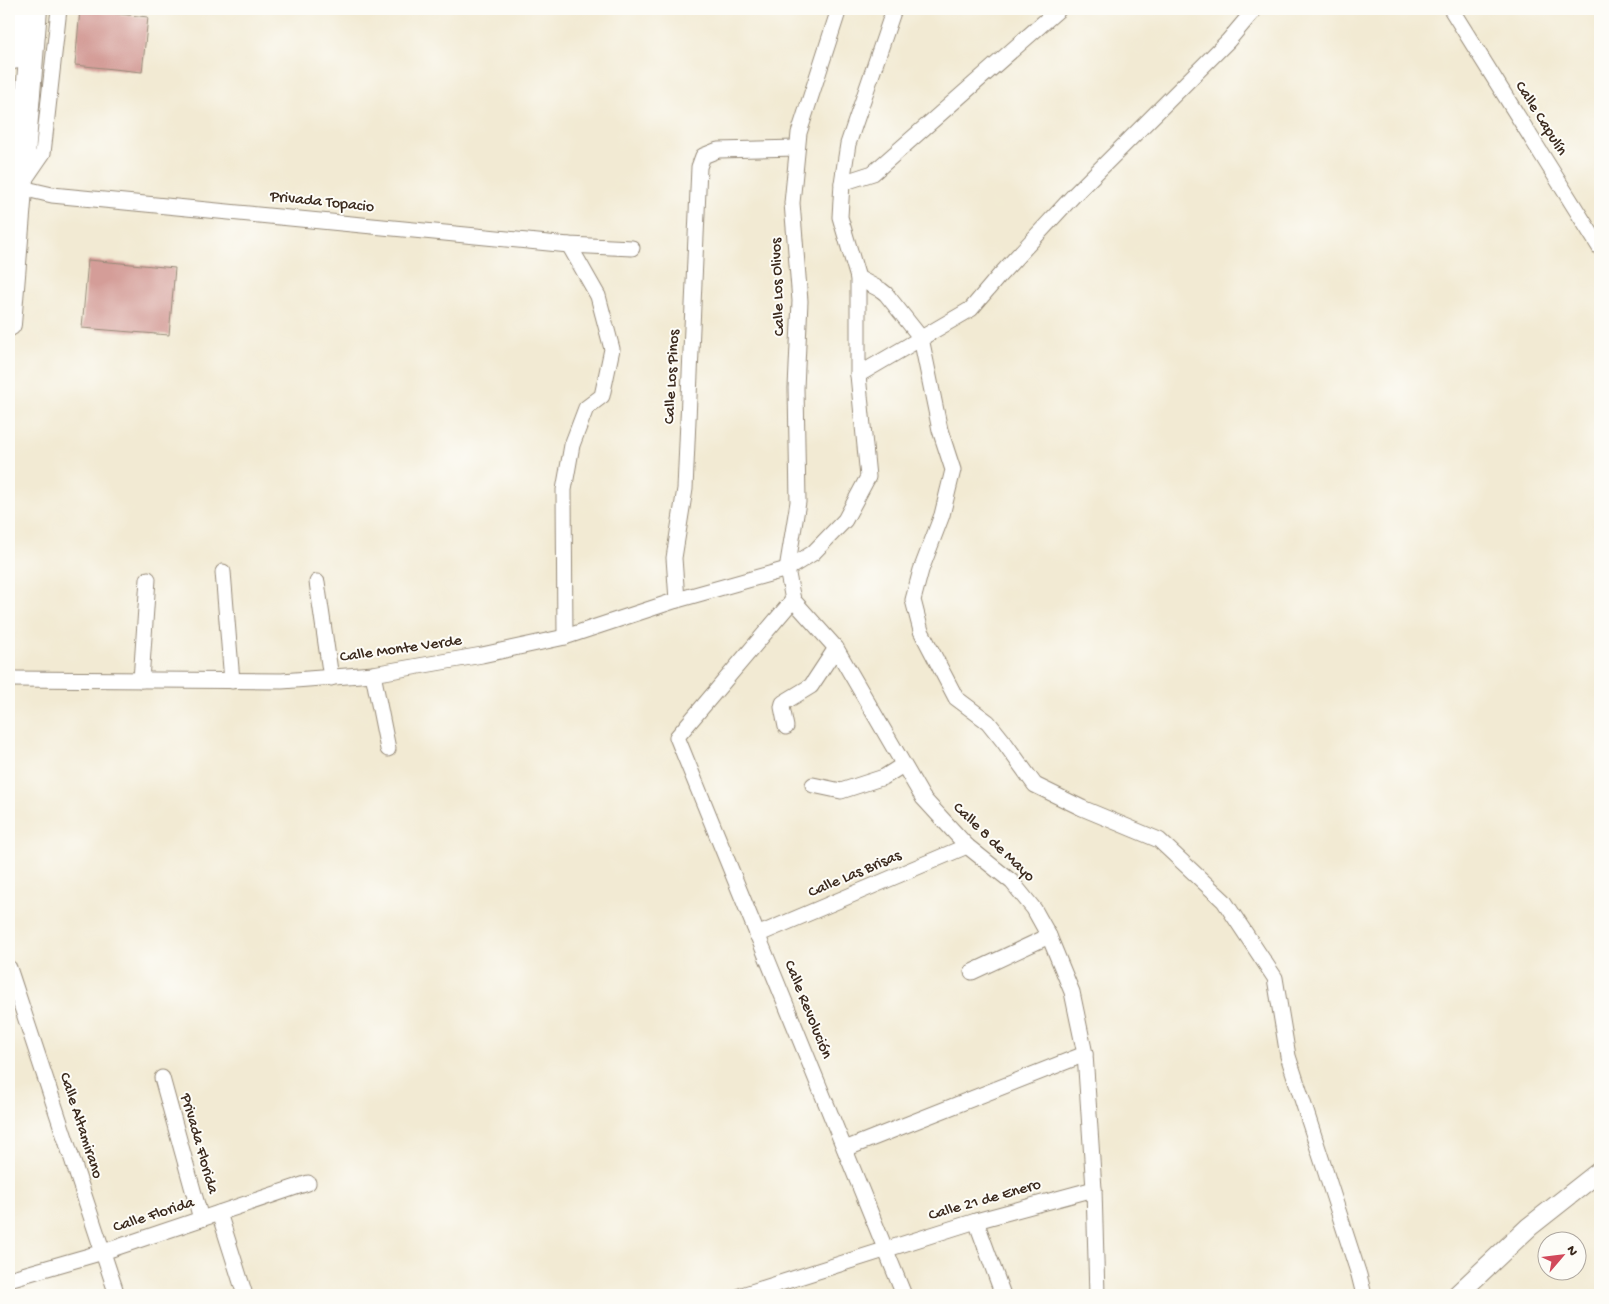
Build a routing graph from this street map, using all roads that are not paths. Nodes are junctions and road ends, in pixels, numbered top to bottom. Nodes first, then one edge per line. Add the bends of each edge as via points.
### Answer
1 (18, 9) edge
2 (35, 9) edge
3 (59, 9) edge
4 (839, 9) edge
5 (894, 9) edge
6 (1059, 9) edge
7 (1255, 9) edge
8 (1451, 9) edge
9 (9, 128) edge
10 (797, 148) junction
11 (842, 183) junction
12 (14, 186) edge
13 (569, 245) junction
14 (632, 248) dead end
15 (1600, 248) edge
16 (858, 278) junction
17 (9, 324) edge
18 (921, 338) junction
19 (858, 375) junction
20 (787, 569) junction
21 (222, 572) dead end
22 (148, 579) dead end
23 (317, 582) dead end
24 (677, 600) junction
25 (793, 600) junction
26 (565, 637) junction
27 (836, 648) junction
28 (373, 674) junction
29 (331, 678) junction
30 (9, 679) edge
31 (141, 680) junction
32 (232, 681) junction
33 (786, 727) dead end
34 (388, 749) dead end
35 (903, 765) junction
36 (813, 785) dead end
37 (967, 846) junction
38 (757, 935) junction
39 (1049, 936) junction
40 (9, 968) edge
41 (972, 972) dead end
42 (1084, 1054) junction
43 (162, 1078) dead end
44 (845, 1149) junction
45 (1600, 1171) edge
46 (308, 1183) dead end
47 (1094, 1189) junction
48 (219, 1213) junction
49 (201, 1219) junction
50 (976, 1221) junction
51 (886, 1249) junction
52 (103, 1252) junction
53 (9, 1279) edge
54 (118, 1295) edge
55 (245, 1295) edge
56 (742, 1295) edge
57 (904, 1295) edge
58 (1003, 1295) edge
59 (1097, 1295) edge
60 (1364, 1295) edge
61 (1457, 1295) edge

1 - 9 main road
2 - 12 main road
3 - 12 street via 43,153
4 - 10 street, Calle Los Olivos
5 - 11 street, Calle Monte Verde via 848,144
6 - 11 street via 873,173
7 - 18 street via 1062,208 971,309
8 - 15 street, Calle Capulín
10 - 20 street, Calle Los Olivos via 792,202 800,301 796,388 798,502
10 - 24 street, Calle Los Pinos via 718,150 703,156 699,167 685,489 674,558
11 - 16 street, Calle Monte Verde via 840,217
12 - 13 street, Privada Topacio via 52,195
12 - 17 main road
13 - 14 street, Privada Topacio
13 - 26 street via 598,296 612,349 602,396 586,408 572,445 564,490
16 - 18 street via 886,294
16 - 19 street, Calle Monte Verde
18 - 19 street
18 - 60 street via 940,430 953,470 942,515 913,600 921,631 956,698 988,722 1035,785 1159,840 1229,909 1275,978 1288,1056
19 - 20 street, Calle Monte Verde via 868,477 845,520 814,553
20 - 24 street, Calle Monte Verde
20 - 25 street, Calle Los Olivos
21 - 32 street
22 - 31 street
23 - 29 street
24 - 26 street, Calle Monte Verde
25 - 27 street, Calle 8 de Mayo
25 - 38 street, Calle Revolución via 677,737
26 - 28 street, Calle Monte Verde via 482,656
27 - 33 street via 811,686 783,703
27 - 35 street, Calle 8 de Mayo
28 - 29 street, Calle Monte Verde
28 - 34 street
29 - 32 street, Calle Monte Verde
30 - 31 street, Calle Monte Verde
31 - 32 street, Calle Monte Verde
35 - 36 street via 884,777 840,791
35 - 37 street, Calle 8 de Mayo via 923,798
37 - 38 street, Calle Las Brisas
37 - 39 street, Calle 8 de Mayo via 1012,882 1034,908
38 - 44 street, Calle Revolución
39 - 41 street
39 - 42 street, Calle 8 de Mayo via 1072,992
40 - 52 street, Calle Altamirano
42 - 44 street
42 - 47 street, Calle 8 de Mayo
43 - 49 street, Privada Florida
44 - 51 street, Calle Revolución
45 - 61 street via 1529,1227
46 - 48 street, Calle Florida
47 - 50 street, Calle 21 de Enero
47 - 59 street, Calle 8 de Mayo
48 - 49 street, Calle Florida
48 - 55 street
49 - 52 street, Calle Florida
50 - 51 street, Calle 21 de Enero
50 - 58 street
51 - 56 street, Calle 21 de Enero
51 - 57 street, Calle Revolución
52 - 53 street, Calle Florida
52 - 54 street, Calle Altamirano

